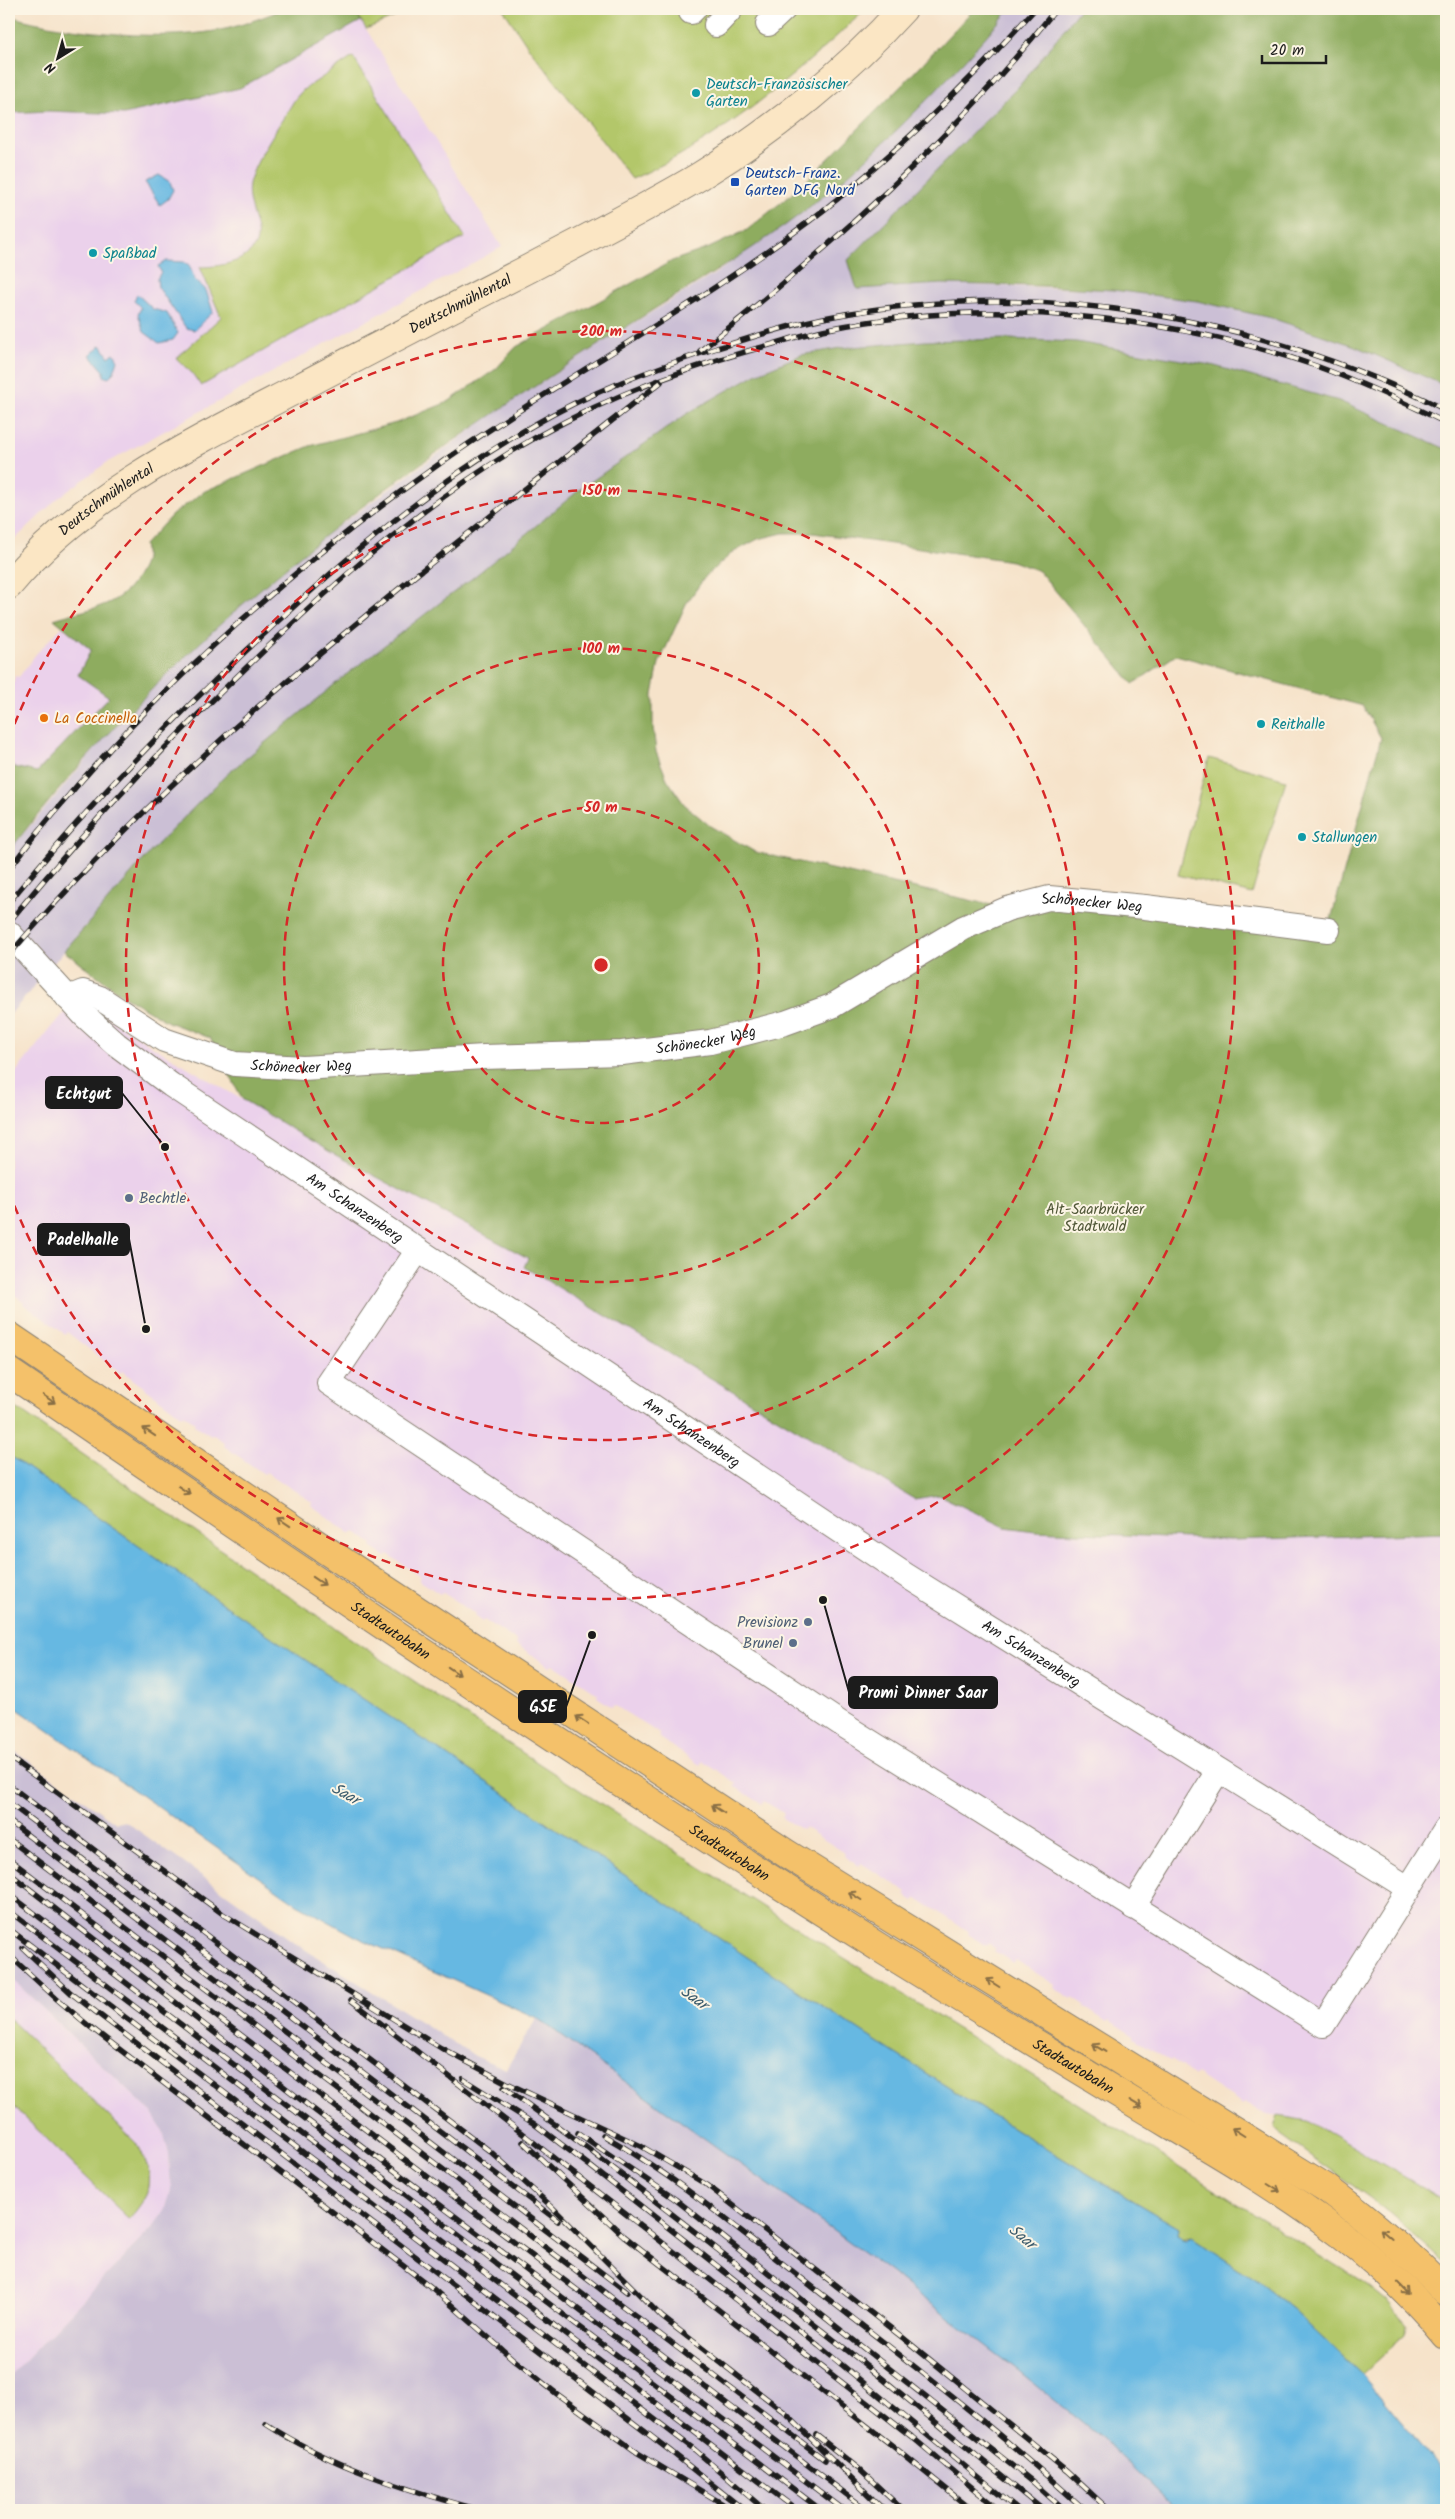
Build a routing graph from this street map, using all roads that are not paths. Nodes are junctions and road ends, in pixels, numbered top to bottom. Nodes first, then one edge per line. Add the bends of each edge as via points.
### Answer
1 (903, 9) edge
2 (9, 585) edge
3 (1328, 930) dead end
4 (9, 933) edge
5 (68, 998) junction
6 (418, 1250) junction
7 (9, 1336) edge
8 (9, 1372) edge
9 (1218, 1771) junction
10 (1446, 1829) edge
11 (1408, 1888) junction
12 (1133, 1907) junction
13 (1446, 2292) edge
14 (1446, 2335) edge

1 - 2 main road, Deutschmühlental via 810,96 701,175 113,491 75,519
3 - 5 street, Schönecker Weg via 1049,898 1007,909 964,928 832,1006 785,1023 710,1042 622,1053 484,1056 303,1068 235,1064 164,1040 100,998 83,992
4 - 5 street, Am Schanzenberg
5 - 6 street, Am Schanzenberg via 116,1044 172,1085
6 - 9 street, Am Schanzenberg via 908,1576
6 - 12 street via 329,1383 840,1723
13 -> 7 highway, Stadtautobahn via 1382,2231 1326,2188 787,1854 333,1555
8 -> 14 highway, Stadtautobahn via 585,1759 794,1894 1309,2210 1396,2281
9 - 11 street, Am Schanzenberg
9 - 12 street
10 - 11 street
11 - 12 street via 1323,2025

